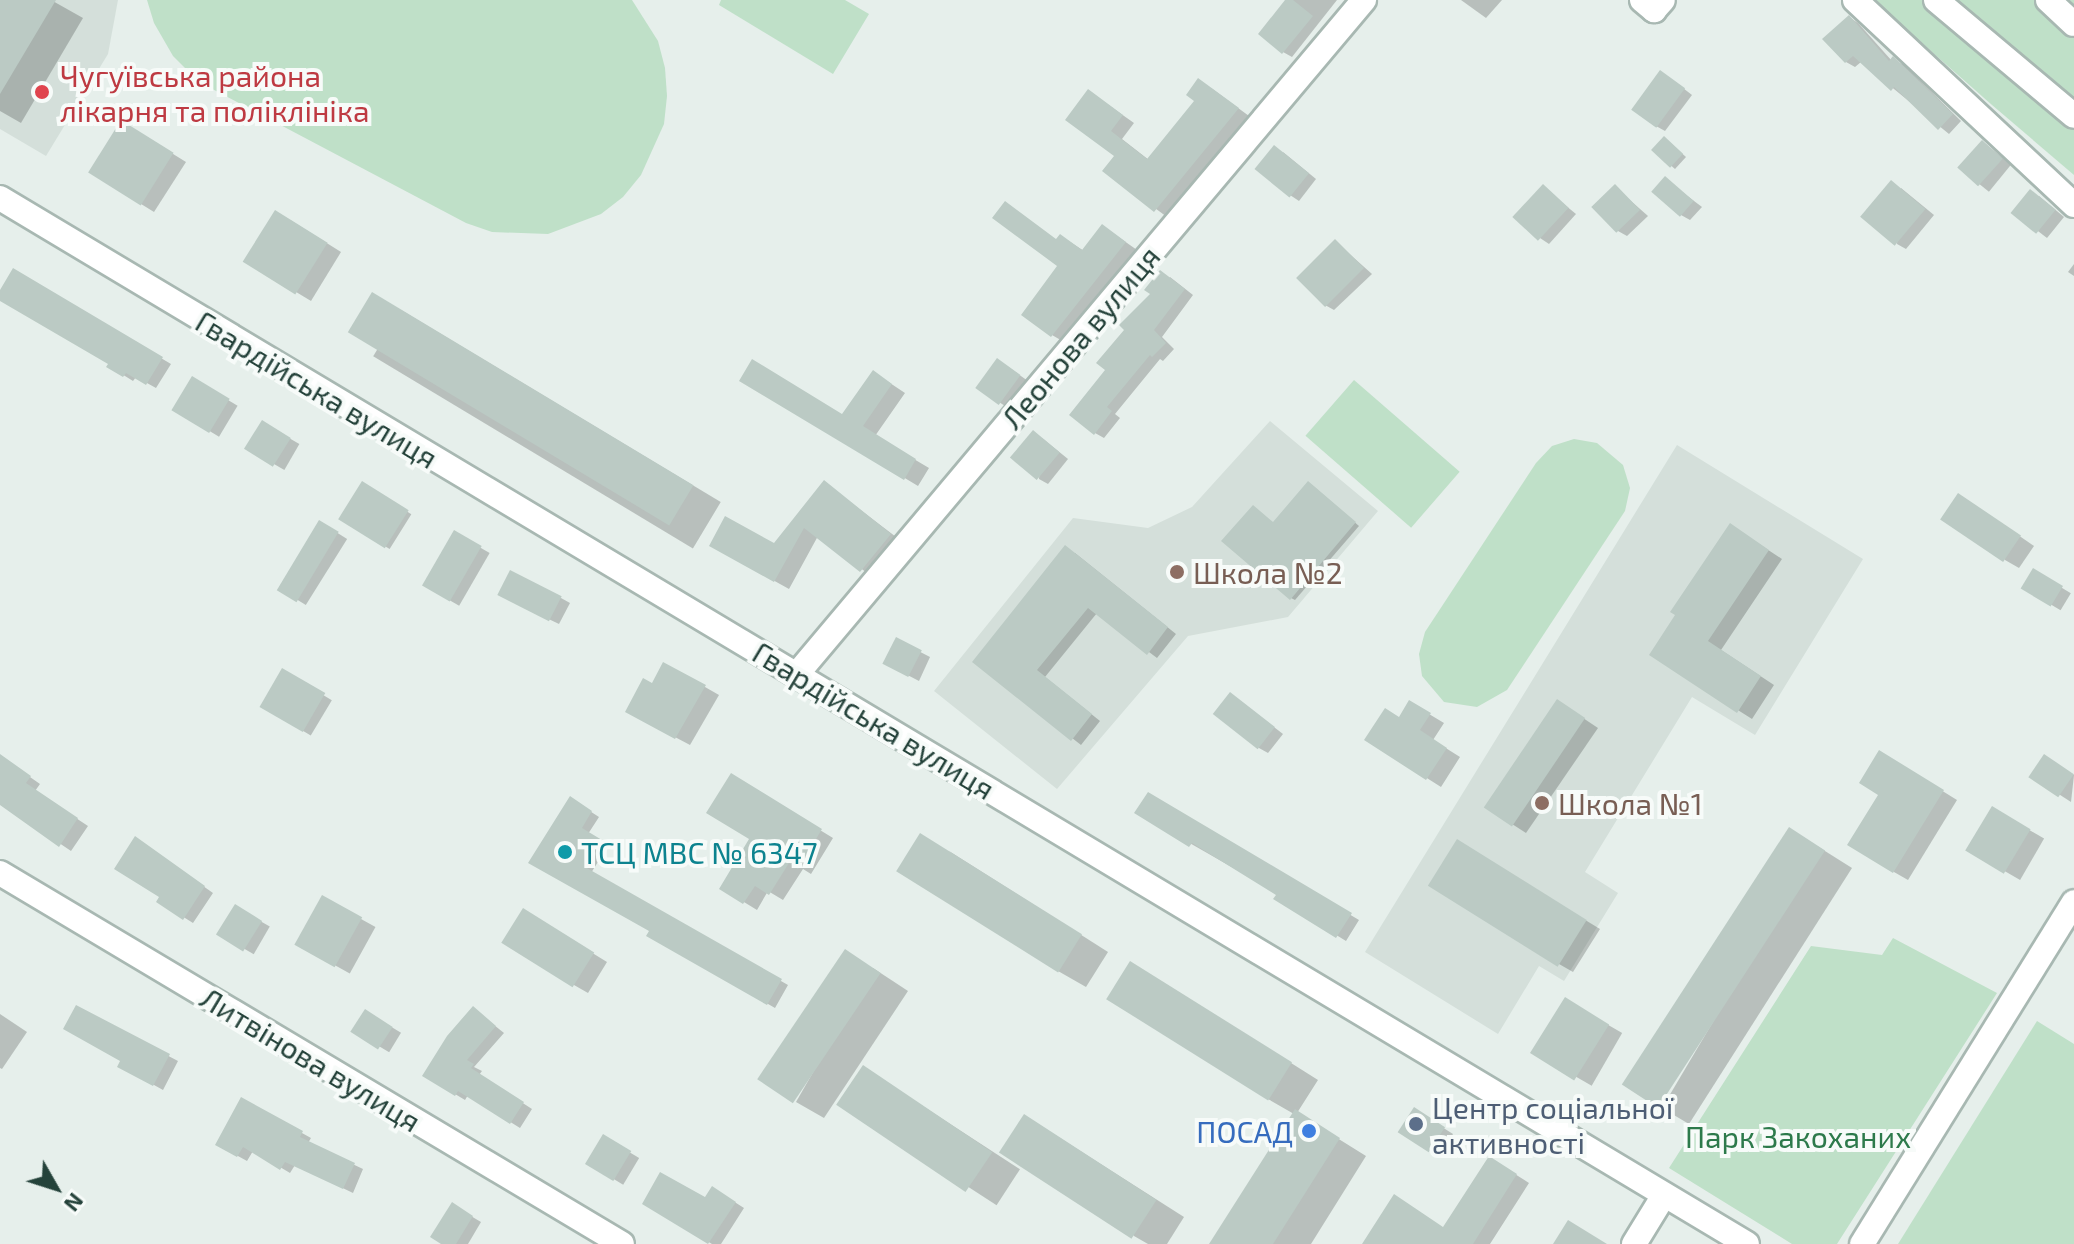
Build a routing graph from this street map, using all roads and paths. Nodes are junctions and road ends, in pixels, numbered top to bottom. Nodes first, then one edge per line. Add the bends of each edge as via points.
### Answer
1 (1364, 0) edge
2 (1642, 0) edge
3 (1663, 0) edge
4 (1855, 0) edge
5 (1936, 0) edge
6 (2048, 0) edge
7 (2074, 24) edge
8 (2074, 116) edge
9 (2074, 205) edge
10 (3, 208) edge
11 (797, 674) junction
12 (0, 873) edge
13 (2074, 902) edge
14 (1664, 1195) junction
15 (622, 1244) edge
16 (1634, 1244) edge
17 (1747, 1244) edge
18 (1862, 1244) edge

1 - 11 street, Леонова вулиця
2 - 3 street via 1654,10
4 - 9 street
5 - 8 street
6 - 7 street
10 - 11 street, Гвардійська вулиця
11 - 14 street, Гвардійська вулиця
12 - 15 street, Литвінова вулиця
13 - 18 street
14 - 16 street
14 - 17 street, Гвардійська вулиця

